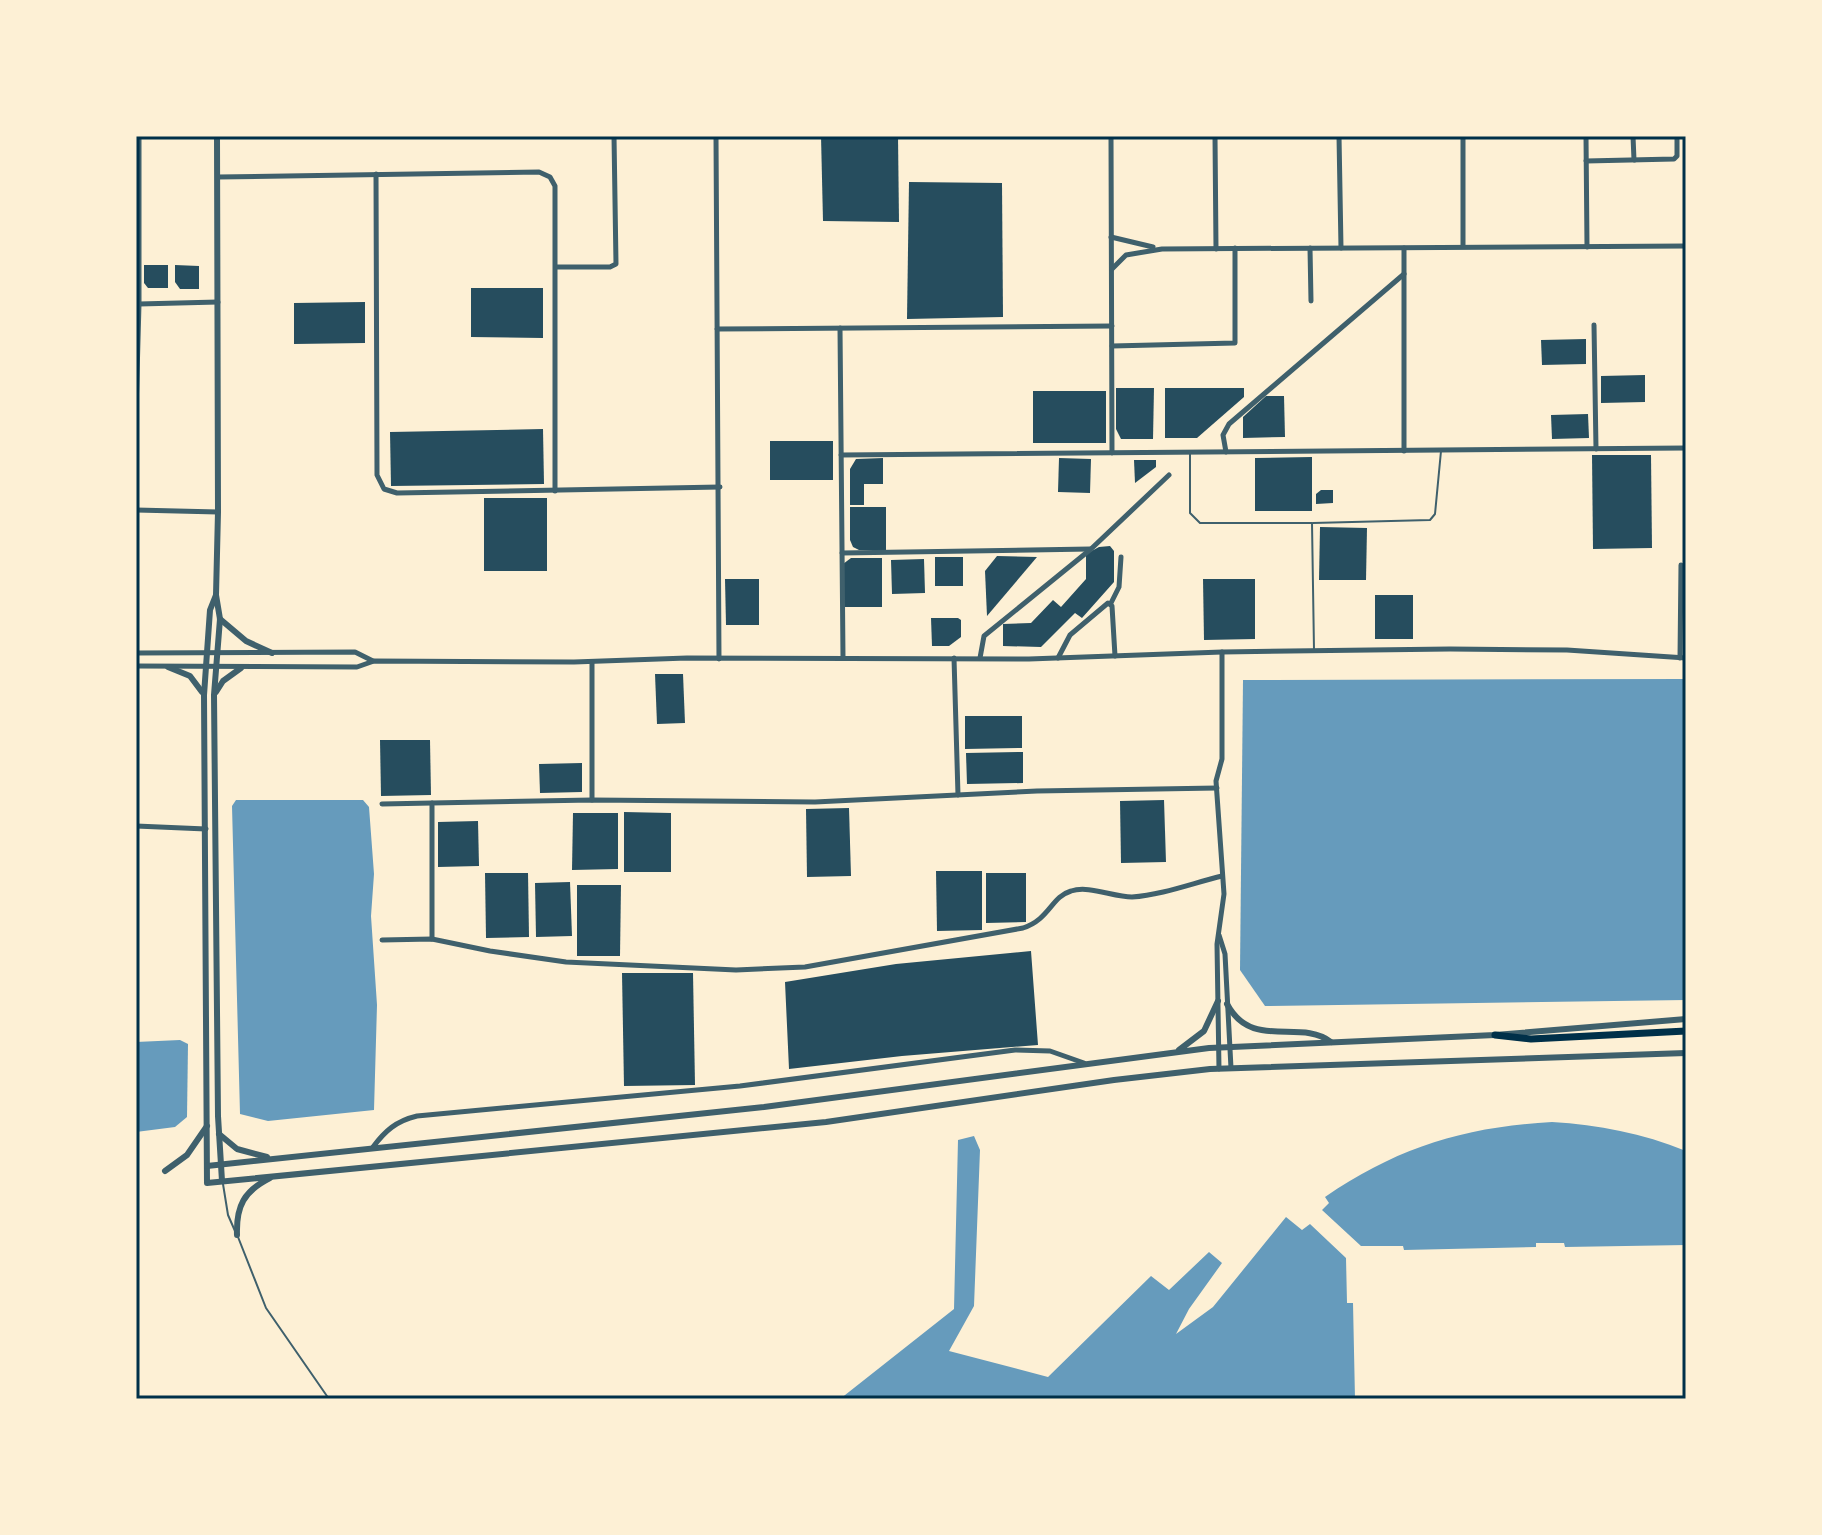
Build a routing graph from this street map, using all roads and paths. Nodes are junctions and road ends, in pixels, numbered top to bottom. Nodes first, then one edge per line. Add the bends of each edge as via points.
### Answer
1 (139, 136) edge
2 (217, 136) edge
3 (614, 136) edge
4 (716, 136) edge
5 (1111, 136) edge
6 (1215, 136) edge
7 (1339, 136) edge
8 (1463, 136) edge
9 (1586, 136) edge
10 (1633, 136) edge
11 (1677, 136) edge
12 (1634, 160) junction
13 (1586, 161) junction
14 (376, 174) junction
15 (218, 177) junction
16 (137, 191) edge
17 (1111, 237) junction
18 (1463, 246) junction
19 (1686, 246) edge
20 (1587, 247) junction
21 (1235, 248) junction
22 (1310, 248) junction
23 (1341, 248) junction
24 (1404, 248) junction
25 (1162, 249) junction
26 (1216, 249) junction
27 (557, 267) junction
28 (1112, 269) junction
29 (1404, 274) junction
30 (1311, 301) dead end
31 (218, 302) junction
32 (139, 304) junction
33 (1594, 325) dead end
34 (1112, 326) junction
35 (840, 328) junction
36 (716, 329) junction
37 (1112, 346) junction
38 (136, 412) edge
39 (1686, 448) edge
40 (1596, 449) junction
41 (1404, 451) junction
42 (1441, 451) junction
43 (1190, 452) junction
44 (1226, 452) junction
45 (1112, 453) junction
46 (841, 455) junction
47 (1169, 475) dead end
48 (720, 487) junction
49 (555, 491) junction
50 (136, 510) edge
51 (218, 512) junction
52 (1312, 523) junction
53 (1091, 549) junction
54 (842, 553) junction
55 (1121, 557) dead end
56 (1681, 565) dead end
57 (216, 595) junction
58 (1111, 603) junction
59 (220, 619) junction
60 (1314, 651) junction
61 (206, 652) junction
62 (218, 652) junction
63 (1222, 652) junction
64 (136, 653) edge
65 (272, 653) junction
66 (1115, 656) junction
67 (843, 657) junction
68 (954, 658) junction
69 (980, 658) junction
70 (1058, 658) junction
71 (1683, 658) edge
72 (719, 659) junction
73 (374, 661) junction
74 (592, 662) junction
75 (136, 666) edge
76 (168, 667) junction
77 (205, 667) junction
78 (217, 667) junction
79 (241, 668) junction
80 (204, 695) junction
81 (214, 695) junction
82 (1217, 788) junction
83 (958, 795) junction
84 (592, 800) junction
85 (432, 803) junction
86 (382, 804) dead end
87 (136, 826) edge
88 (206, 829) junction
89 (1222, 876) junction
90 (1218, 934) junction
91 (432, 939) junction
92 (382, 940) dead end
93 (1218, 1001) junction
94 (1227, 1004) junction
95 (1686, 1019) edge
96 (1686, 1031) edge
97 (1495, 1035) junction
98 (1331, 1042) junction
99 (1229, 1046) junction
100 (1219, 1047) junction
101 (1177, 1051) junction
102 (1686, 1053) edge
103 (1085, 1064) junction
104 (1231, 1068) junction
105 (1219, 1069) junction
106 (207, 1126) junction
107 (219, 1134) junction
108 (373, 1147) junction
109 (278, 1158) junction
110 (220, 1164) junction
111 (207, 1166) junction
112 (165, 1171) dead end
113 (275, 1175) junction
114 (222, 1181) junction
115 (237, 1235) junction
116 (329, 1399) edge

1 - 16 street
2 - 15 street
3 - 27 street via 616,261 610,267
4 - 36 street
5 - 17 street
6 - 26 street
7 - 23 street
8 - 18 street
9 - 13 street
10 - 12 street
11 - 12 street via 1674,159
12 - 13 street
13 - 20 street
14 - 15 street
14 - 27 street via 539,172 550,177 555,186
14 - 49 street via 377,475 384,489
15 - 31 street
16 - 32 street
17 - 25 street
17 - 28 street
18 - 20 street
18 - 24 street
19 - 20 street
21 - 22 street
21 - 26 street
21 - 37 street via 1235,343
22 - 23 street
22 - 30 street
23 - 24 street
24 - 29 street
25 - 26 street
25 - 28 street via 1126,255
27 - 49 street
28 - 34 street
29 - 41 street
29 - 44 street via 1229,424 1223,435
31 - 32 street
31 - 51 street
32 - 38 street
33 - 40 street
34 - 35 street
34 - 37 street
35 - 36 street
35 - 46 street
36 - 48 street
37 - 45 street
39 - 40 street
40 - 42 street
41 - 42 street
41 - 44 street
42 - 52 lane via 1430,520
43 - 44 street
43 - 45 street
43 - 52 lane via 1190,513 1200,523
45 - 46 street
46 - 54 street
47 - 53 street
48 - 49 street
48 - 72 street
50 - 51 street
51 - 57 street
52 - 60 lane
53 - 54 street
53 - 69 street via 984,636
54 - 67 street
55 - 58 street
56 - 71 street
57 - 59 street
57 - 61 street
58 - 66 street
58 - 70 street via 1074,631
59 - 62 street
59 - 65 street via 246,641
60 - 63 street
60 - 71 street via 1567,650
61 - 62 street
61 - 64 street
61 - 77 street
62 - 65 street
62 - 78 street
63 - 66 street
63 - 82 street
65 - 73 street via 355,652
66 - 70 street
67 - 68 street
67 - 72 street
68 - 69 street
68 - 83 street
69 - 70 street
72 - 74 street
73 - 74 street
73 - 79 street via 357,667
74 - 84 street
75 - 76 street
76 - 77 street
76 - 80 street via 190,676
77 - 78 street
77 - 80 street
78 - 79 street
78 - 81 street
79 - 81 street
80 - 88 street
81 - 107 street
82 - 83 street
82 - 89 street
83 - 84 street via 802,802
84 - 85 street
85 - 86 street
85 - 91 street
87 - 88 street
88 - 106 street
89 - 90 street
89 - 91 street via 1141,896 1075,890 1062,895 1036,924 1023,928 805,967 713,970 566,962
90 - 93 street
90 - 94 street via 1225,954
91 - 92 street
93 - 100 street
93 - 101 street via 1204,1031
94 - 98 street via 1251,1028 1319,1035
94 - 99 street
95 - 97 street
96 - 97 main road via 1531,1039
97 - 98 street
98 - 99 street
99 - 100 street
99 - 104 street
100 - 101 street
100 - 105 street
101 - 103 street
102 - 104 street
103 - 108 street via 764,1107
103 - 108 street via 1050,1051 1015,1050 740,1086 417,1116 390,1127
104 - 105 street
105 - 113 street via 798,1125
106 - 111 street
106 - 112 street via 187,1155
107 - 109 street via 237,1149
107 - 110 street
108 - 109 street
109 - 110 street
110 - 111 street
110 - 114 street
111 - 114 street via 207,1183
113 - 114 street
113 - 115 street via 243,1198
114 - 115 lane
115 - 116 lane via 266,1308

